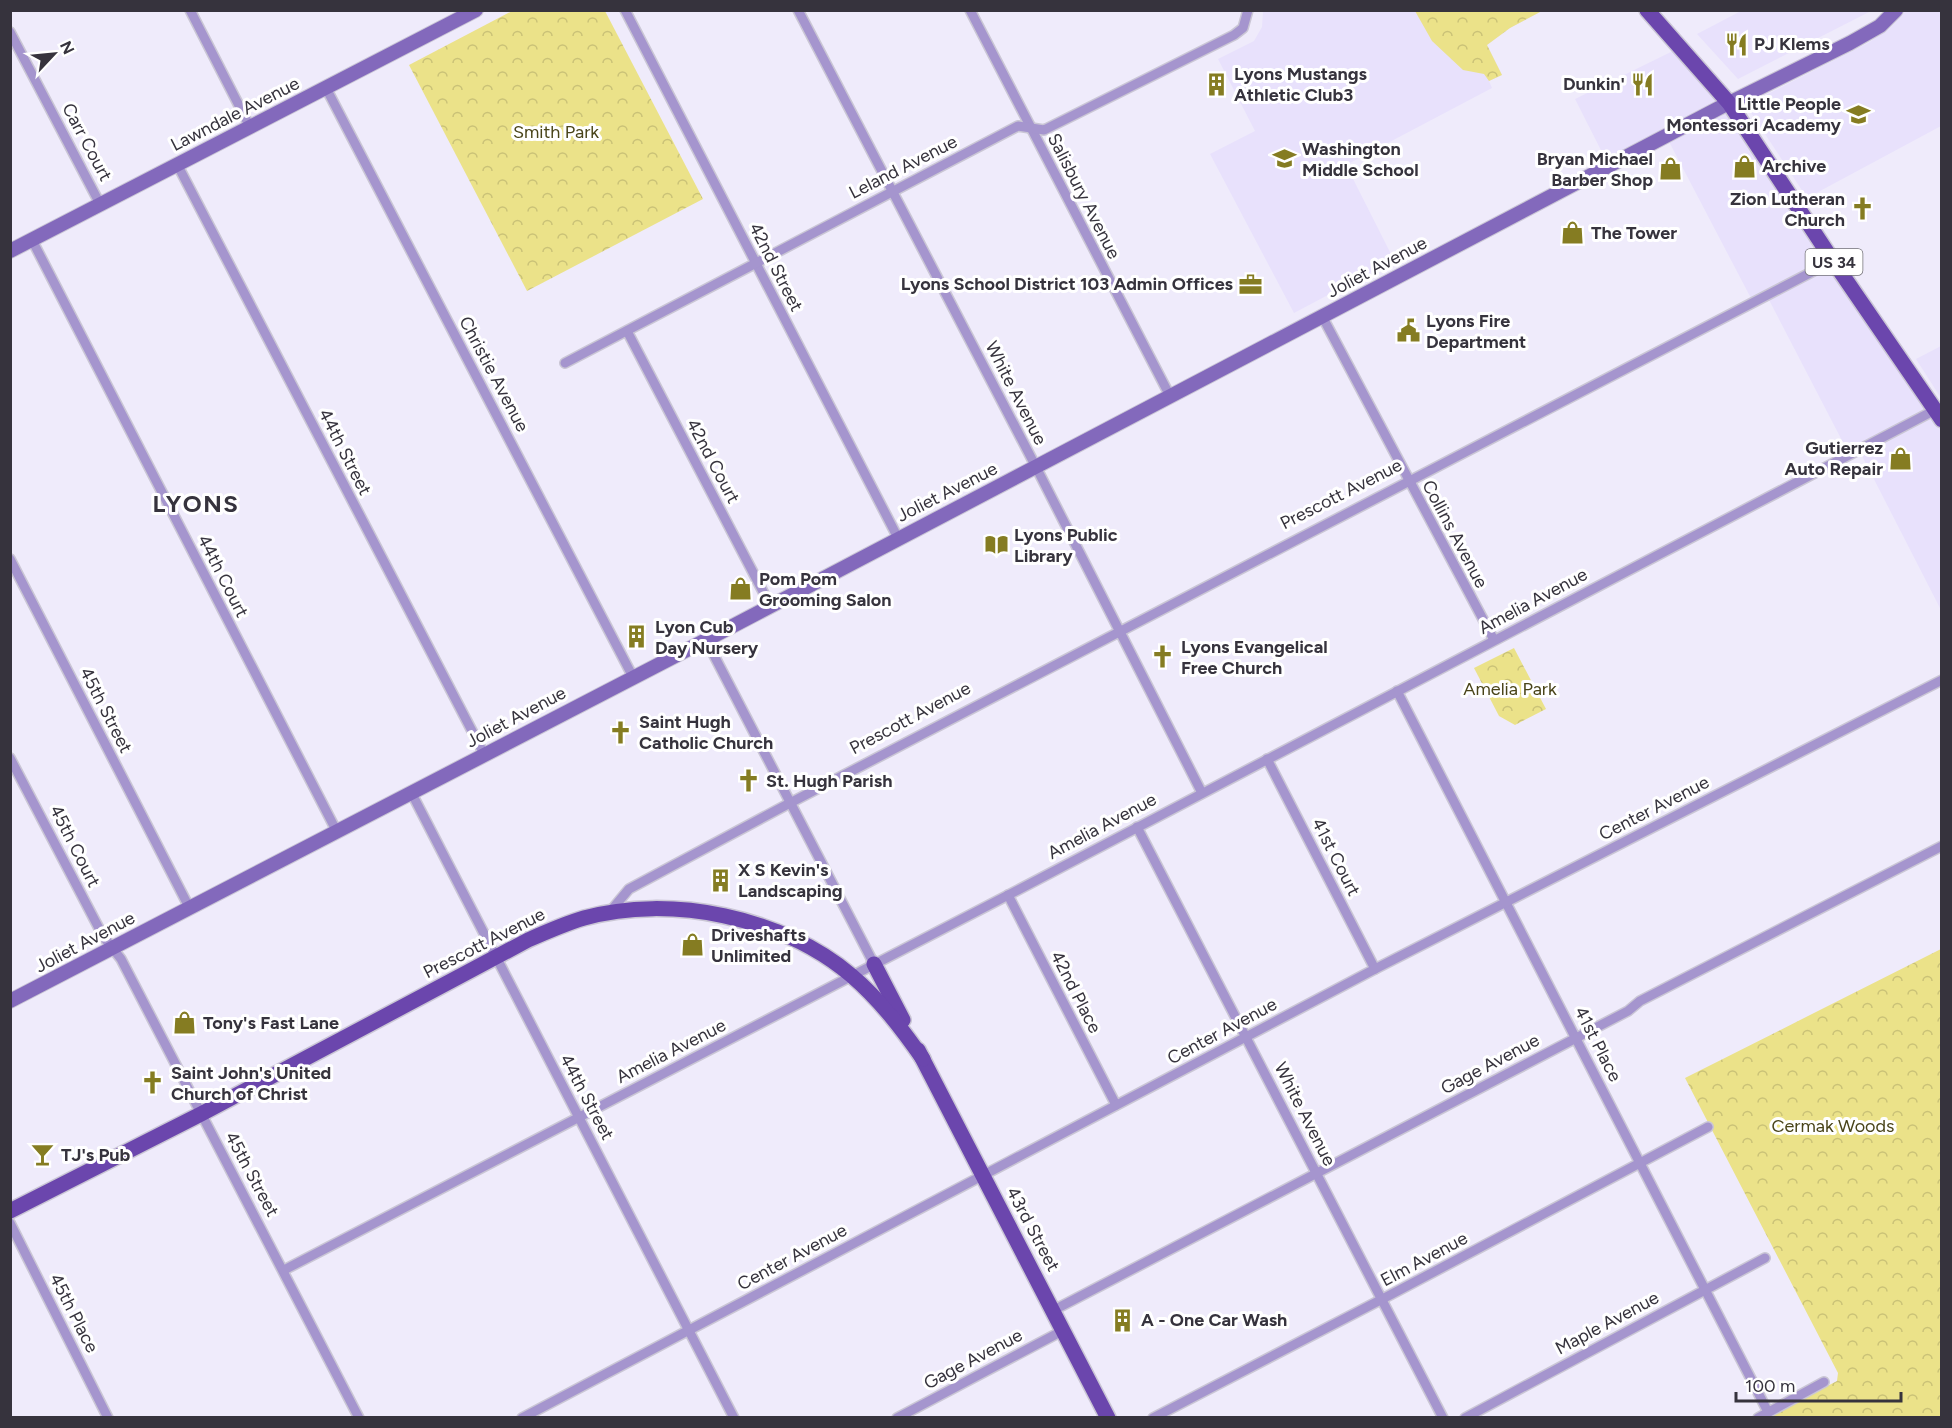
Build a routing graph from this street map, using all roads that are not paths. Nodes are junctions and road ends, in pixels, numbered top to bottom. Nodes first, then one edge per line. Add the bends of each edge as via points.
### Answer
1 (190, 10) edge
2 (476, 10) edge
3 (625, 10) edge
4 (798, 10) edge
5 (970, 10) edge
6 (1248, 10) edge
7 (1647, 10) edge
8 (1896, 10) edge
9 (10, 33) edge
10 (326, 88) junction
11 (1729, 103) junction
12 (250, 127) junction
13 (1030, 128) junction
14 (177, 164) junction
15 (893, 191) junction
16 (100, 204) junction
17 (32, 240) junction
18 (10, 251) edge
19 (1833, 261) junction
20 (755, 263) junction
21 (1322, 316) junction
22 (627, 331) junction
23 (565, 363) dead end
24 (1170, 396) junction
25 (1938, 415) edge
26 (1036, 467) junction
27 (1408, 481) junction
28 (898, 538) junction
29 (10, 559) edge
30 (770, 605) junction
31 (1118, 632) junction
32 (706, 640) junction
33 (1494, 640) junction
34 (633, 676) junction
35 (1941, 680) edge
36 (1397, 691) junction
37 (484, 754) junction
38 (10, 758) edge
39 (1267, 759) junction
40 (411, 792) junction
41 (1202, 792) junction
42 (790, 803) junction
43 (1137, 826) junction
44 (336, 830) junction
45 (1941, 846) edge
46 (1008, 895) junction
47 (1506, 902) junction
48 (189, 907) junction
49 (609, 913) junction
50 (112, 948) junction
51 (495, 958) junction
52 (874, 964) junction
53 (1375, 969) junction
54 (852, 976) junction
55 (10, 1001) edge
56 (1246, 1037) junction
57 (1576, 1037) junction
58 (923, 1059) junction
59 (1116, 1105) junction
60 (201, 1114) junction
61 (579, 1117) junction
62 (1708, 1128) dead end
63 (1641, 1163) junction
64 (1317, 1174) junction
65 (983, 1175) junction
66 (10, 1211) edge
67 (10, 1223) edge
68 (1764, 1258) dead end
69 (284, 1270) junction
70 (1705, 1290) junction
71 (1382, 1300) junction
72 (1054, 1310) junction
73 (689, 1330) junction
74 (1064, 1330) junction
75 (1824, 1382) dead end
76 (1768, 1412) junction
77 (108, 1418) edge
78 (359, 1418) edge
79 (522, 1418) edge
80 (734, 1418) edge
81 (897, 1418) edge
82 (1108, 1418) edge
83 (1153, 1418) edge
84 (1443, 1418) edge
85 (1465, 1418) edge
86 (1758, 1418) edge

1 - 12 street
2 - 10 street, Lawndale Avenue
3 - 20 street, 42nd Street
4 - 15 street, White Avenue
5 - 13 street, Salisbury Avenue
6 - 13 street, Leland Avenue via 1243,28 1234,35 1044,130
7 - 11 main road, US 34
8 - 11 street, Joliet Avenue via 1880,26 1850,44
9 - 16 street, Carr Court
10 - 12 street, Lawndale Avenue
10 - 34 street, Christie Avenue
11 - 19 main road, US 34
11 - 21 street, Joliet Avenue
12 - 14 street, Lawndale Avenue
13 - 15 street, Leland Avenue via 1018,126
13 - 24 street, Salisbury Avenue
14 - 16 street, Lawndale Avenue
14 - 37 street, 44th Street
15 - 20 street, Leland Avenue
15 - 26 street, White Avenue
16 - 17 street, Lawndale Avenue
17 - 18 street, Lawndale Avenue
17 - 44 street, 44th Court
19 - 25 main road, US 34
19 - 27 street, Prescott Avenue
20 - 22 street, Leland Avenue
20 - 28 street, 42nd Street
21 - 24 street, Joliet Avenue
21 - 27 street, Collins Avenue
22 - 23 street, Leland Avenue
22 - 30 street, 42nd Court
24 - 26 street, Joliet Avenue
25 - 33 street, Amelia Avenue
26 - 28 street, Joliet Avenue
26 - 31 street, White Avenue
27 - 31 street, Prescott Avenue
27 - 33 street, Collins Avenue
28 - 30 street, Joliet Avenue
29 - 48 street, 45th Street
30 - 32 street, Joliet Avenue
31 - 41 street, White Avenue
31 - 42 street, Prescott Avenue
32 - 34 street, Joliet Avenue
32 - 42 street
33 - 36 street, Amelia Avenue
34 - 37 street, Joliet Avenue
35 - 47 street, Center Avenue
36 - 39 street, Amelia Avenue
36 - 47 street, 41st Place
37 - 40 street, Joliet Avenue
38 - 50 street, 45th Court
39 - 41 street, Amelia Avenue
39 - 53 street, 41st Court
40 - 44 street, Joliet Avenue
40 - 51 street, 44th Street
41 - 43 street, Amelia Avenue
42 - 49 street, Prescott Avenue via 629,889
42 - 52 street
43 - 46 street, Amelia Avenue
43 - 56 street, White Avenue
44 - 48 street, Joliet Avenue
45 - 57 street, Gage Avenue
46 - 52 street, Amelia Avenue
46 - 59 street, 42nd Place
47 - 53 street, Center Avenue
47 - 57 street, 41st Place
48 - 50 street, Joliet Avenue
49 - 51 main road, Prescott Avenue via 558,927
49 - 54 main road via 679,909 728,917 778,932
50 - 55 street, Joliet Avenue
50 - 60 street, 45th Street via 122,959
51 - 60 main road, Prescott Avenue
51 - 61 street, 44th Street
52 - 54 street, Amelia Avenue
52 - 58 main road
53 - 56 street, Center Avenue
54 - 58 main road via 892,1016
54 - 61 street, Amelia Avenue
56 - 59 street, Center Avenue
56 - 64 street, White Avenue
57 - 63 street, 41st Place
57 - 64 street, Gage Avenue
58 - 65 main road, 43rd Street
59 - 65 street, Center Avenue
60 - 66 main road, Prescott Avenue
60 - 69 street, 45th Street
61 - 69 street, Amelia Avenue
61 - 73 street, 44th Street
62 - 63 street, Elm Avenue
63 - 70 street, 41st Place
63 - 71 street, Elm Avenue
64 - 71 street, White Avenue
64 - 72 street, Gage Avenue
65 - 72 main road, 43rd Street
65 - 73 street, Center Avenue
67 - 77 street, 45th Place
68 - 70 street, Maple Avenue
69 - 78 street, 45th Street
70 - 76 street, 41st Place
70 - 85 street, Maple Avenue
71 - 83 street, Elm Avenue
71 - 84 street, White Avenue
72 - 74 main road, 43rd Street
73 - 79 street, Center Avenue
73 - 80 street, 44th Street
74 - 81 street, Gage Avenue
74 - 82 main road, 43rd Street
75 - 76 street
76 - 86 street

